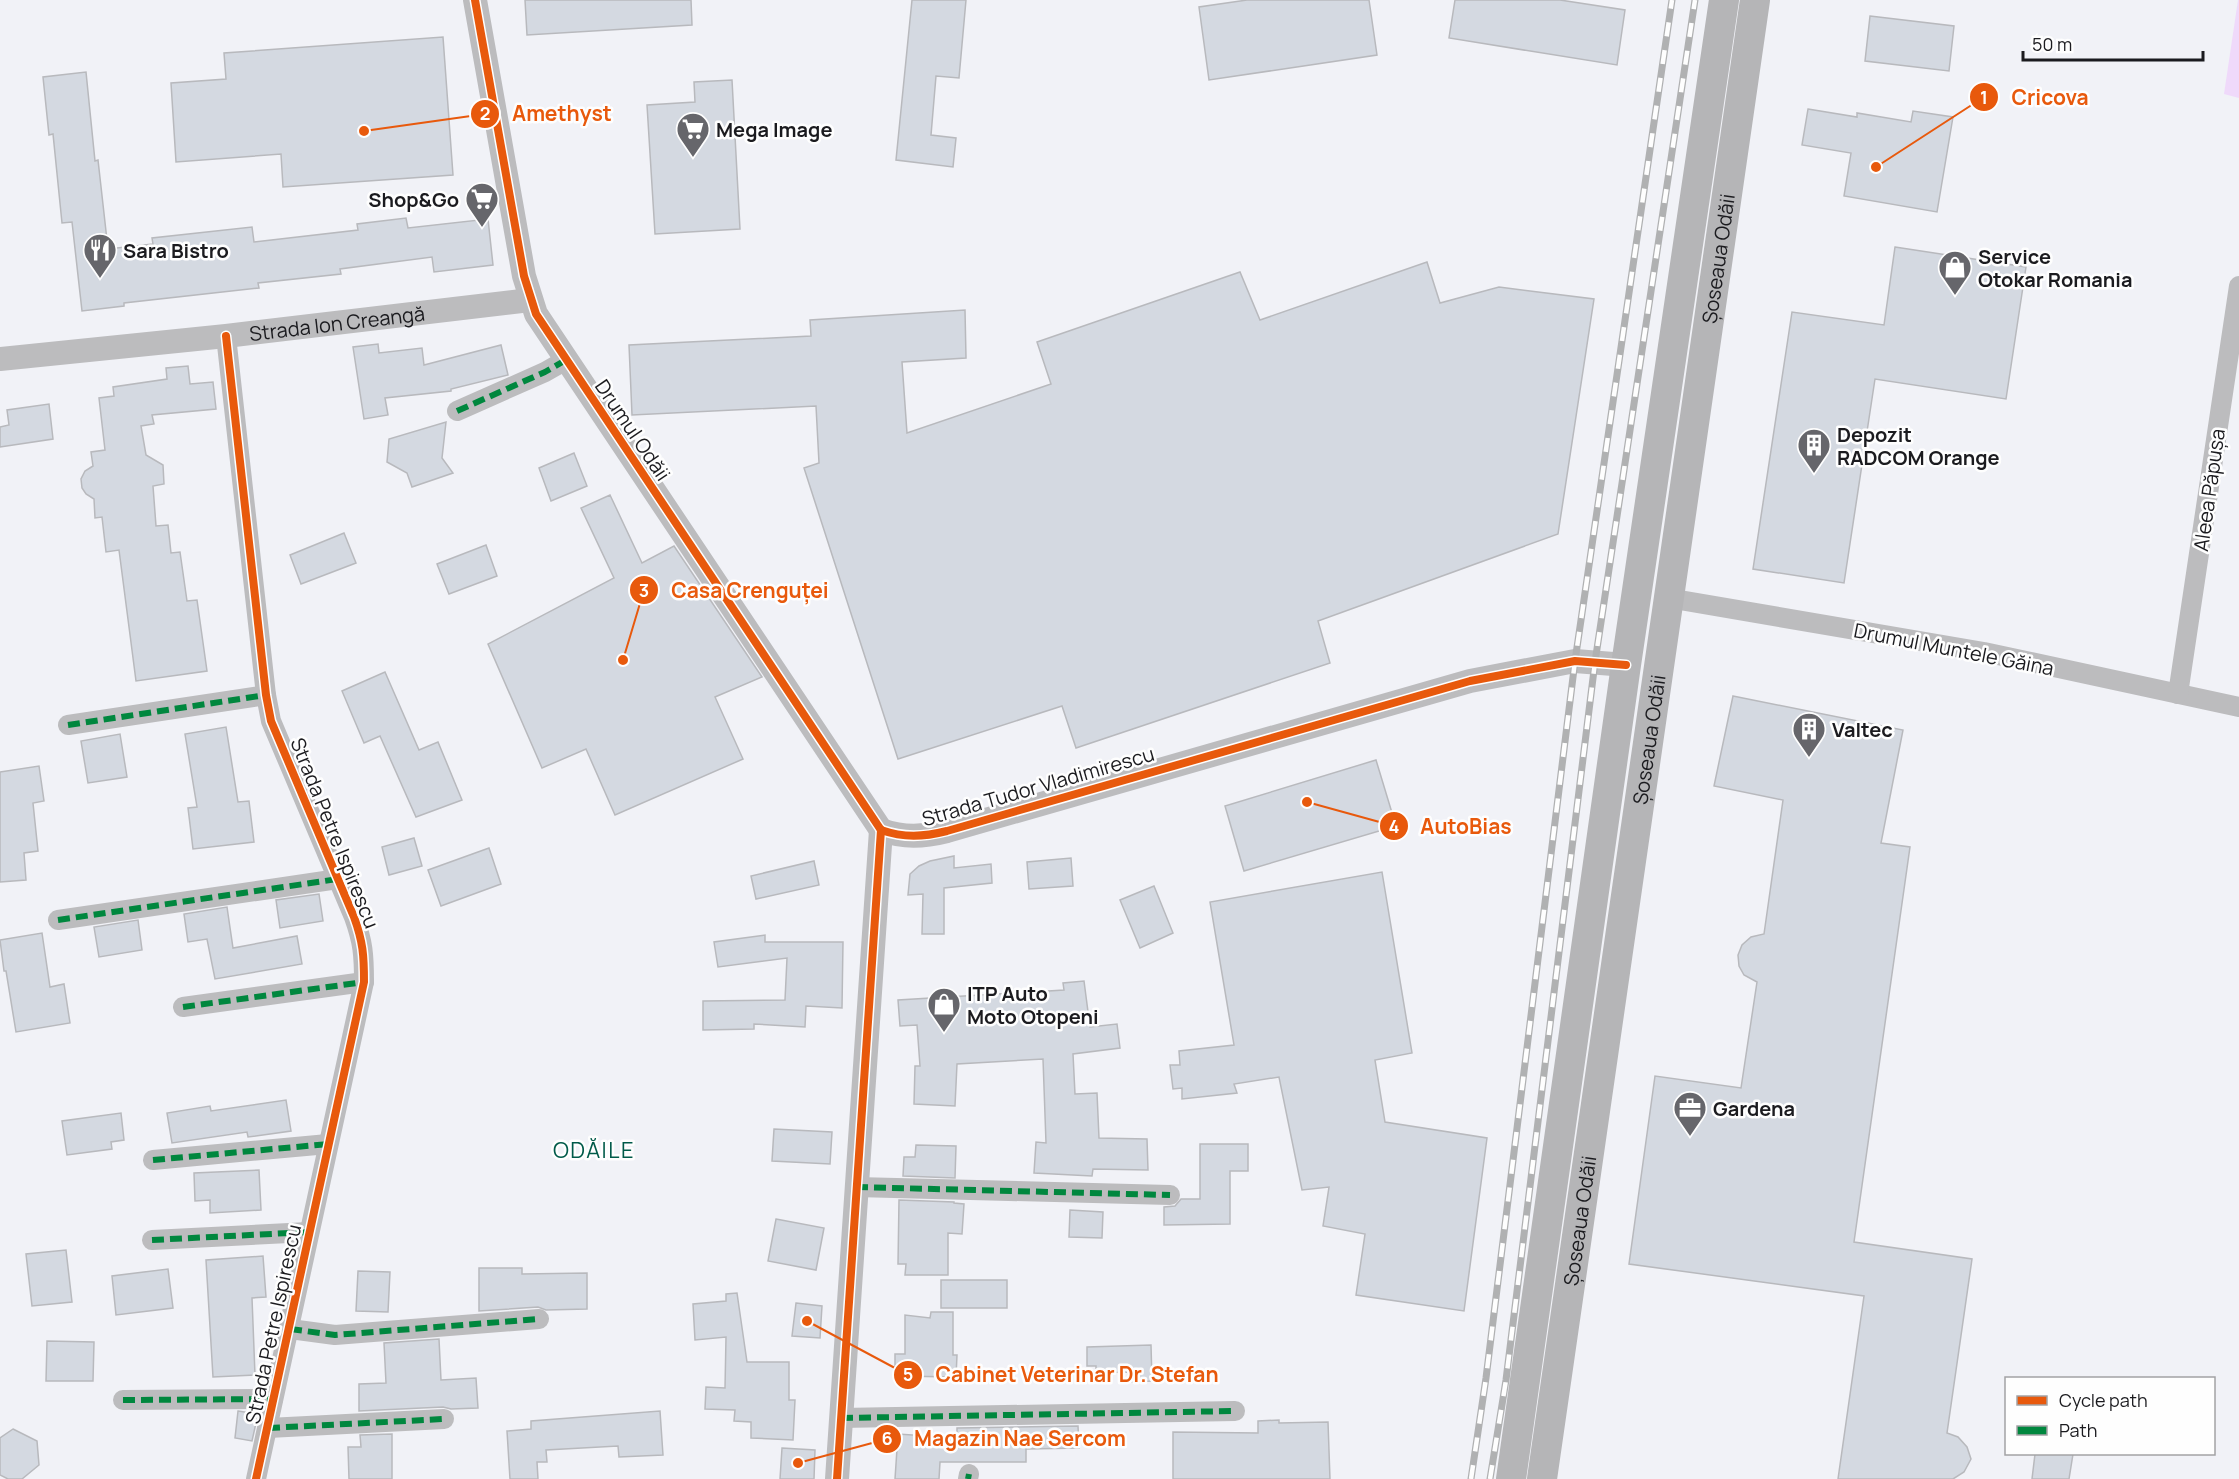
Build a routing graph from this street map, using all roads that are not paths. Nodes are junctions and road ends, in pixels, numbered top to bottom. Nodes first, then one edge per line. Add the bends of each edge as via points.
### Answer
1 (475, 0) edge
2 (1724, 0) edge
3 (1755, 0) edge
4 (2239, 286) edge
5 (530, 300) junction
6 (226, 336) junction
7 (0, 359) edge
8 (566, 360) junction
9 (457, 411) dead end
10 (1668, 598) junction
11 (1626, 665) junction
12 (2178, 694) junction
13 (266, 695) junction
14 (2239, 707) edge
15 (68, 725) dead end
16 (881, 830) junction
17 (338, 879) junction
18 (57, 920) dead end
19 (363, 982) junction
20 (183, 1007) dead end
21 (328, 1144) junction
22 (153, 1160) dead end
23 (856, 1187) junction
24 (1170, 1195) dead end
25 (309, 1232) junction
26 (152, 1240) dead end
27 (539, 1319) dead end
28 (290, 1329) junction
29 (273, 1399) junction
30 (123, 1400) dead end
31 (1235, 1411) dead end
32 (841, 1418) junction
33 (444, 1419) dead end
34 (268, 1428) junction
35 (256, 1479) edge
36 (837, 1479) edge
37 (1511, 1479) edge
38 (1542, 1479) edge

1 - 5 street, Drumul Odăii
2 - 11 main road, Șoseaua Odăii
3 - 10 main road, Șoseaua Odăii
4 - 12 street, Aleea Păpușa
5 - 6 street, Strada Ion Creangă
5 - 8 street, Drumul Odăii
6 - 7 street, Strada Ion Creangă
6 - 13 street, Strada Petre Ispirescu
8 - 9 street
8 - 16 street, Drumul Odăii
10 - 12 street, Drumul Muntele Găina via 1984,652
10 - 38 main road, Șoseaua Odăii
11 - 16 street, Strada Tudor Vladimirescu via 1575,661 1470,681 947,831 911,837
11 - 37 main road, Șoseaua Odăii
12 - 14 street, Drumul Muntele Găina
13 - 15 street
13 - 17 street, Strada Petre Ispirescu via 271,721
16 - 23 street
17 - 18 street
17 - 19 street, Strada Petre Ispirescu via 363,941
19 - 20 street
19 - 21 street, Strada Petre Ispirescu
21 - 22 street
21 - 25 street, Strada Petre Ispirescu
23 - 24 street
23 - 32 street
25 - 26 street
25 - 28 street, Strada Petre Ispirescu
27 - 28 street via 335,1335
28 - 29 street, Strada Petre Ispirescu
29 - 30 street
29 - 34 street, Strada Petre Ispirescu
31 - 32 street
32 - 36 street
33 - 34 street
34 - 35 street, Strada Petre Ispirescu

